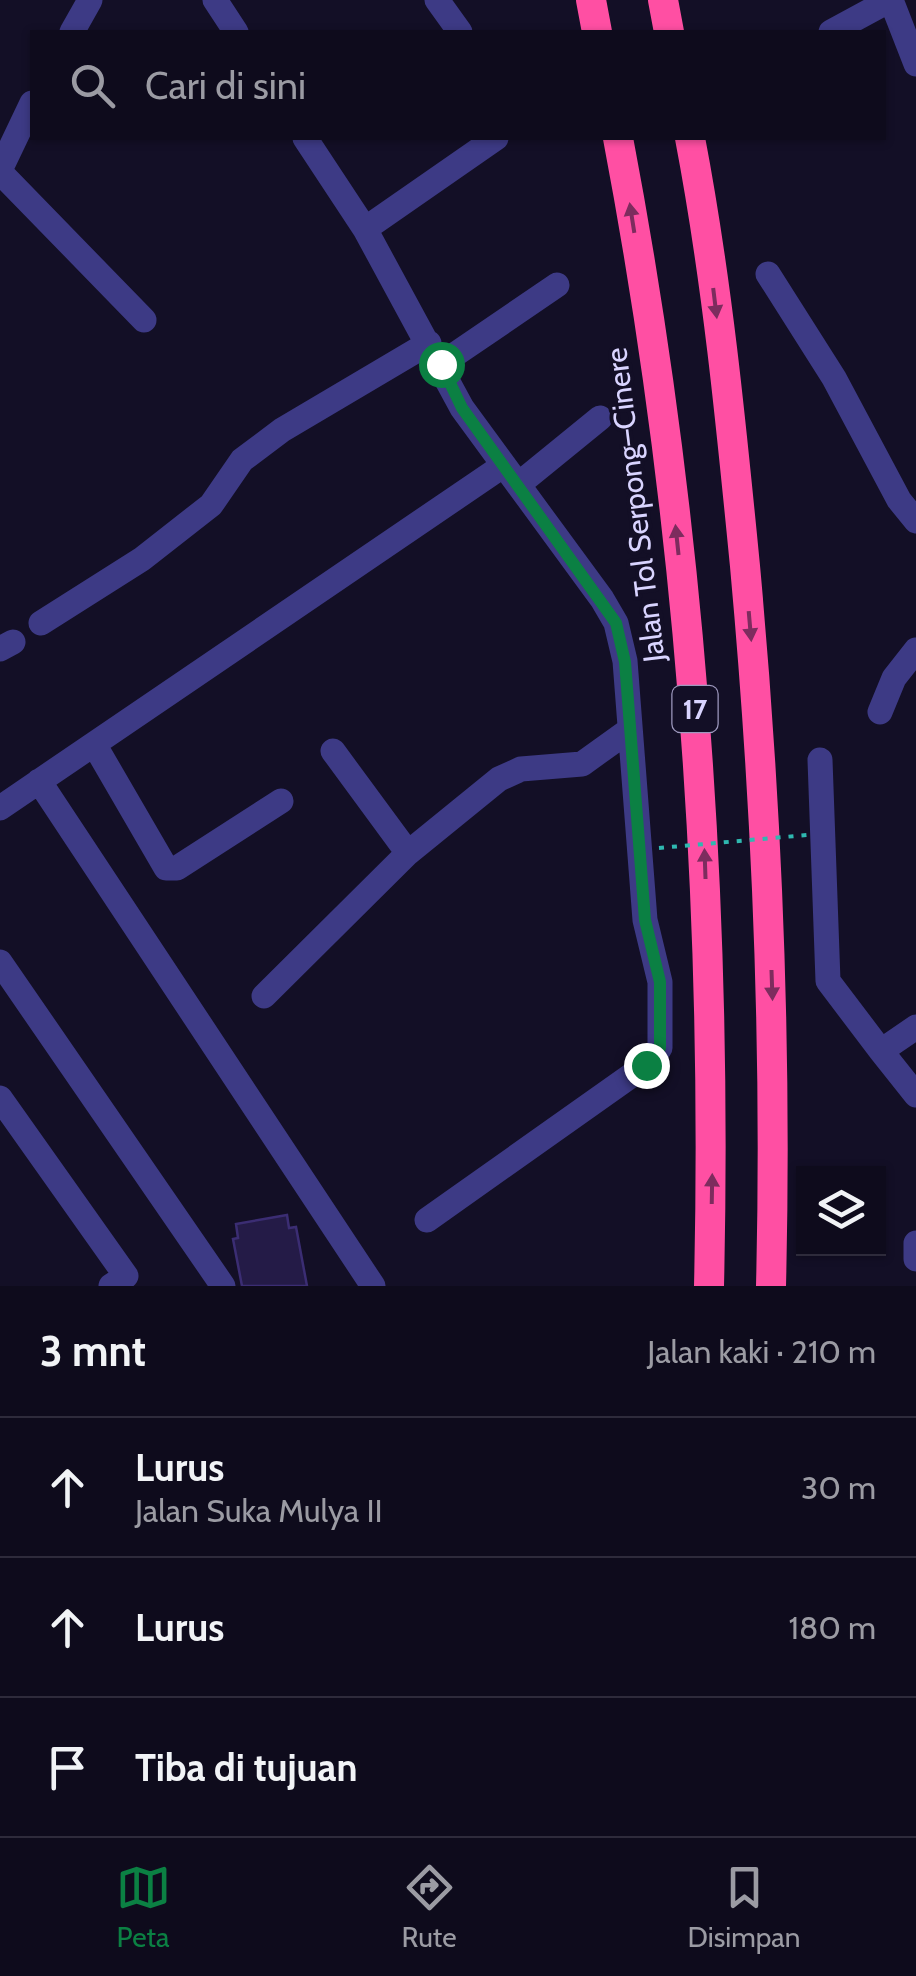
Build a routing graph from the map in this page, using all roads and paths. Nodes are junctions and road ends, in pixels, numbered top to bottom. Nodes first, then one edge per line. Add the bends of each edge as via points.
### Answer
1 (90, 0) edge
2 (438, 0) edge
3 (591, 0) edge
4 (663, 0) edge
5 (891, 0) edge
6 (219, 2) edge
7 (73, 30) edge
8 (235, 30) edge
9 (459, 30) edge
10 (598, 30) edge
11 (669, 30) edge
12 (835, 30) edge
13 (916, 64) edge
14 (30, 107) edge
15 (306, 140) edge
16 (493, 140) edge
17 (618, 140) edge
18 (690, 140) edge
19 (0, 170) edge
20 (365, 229) junction
21 (768, 274) dead end
22 (558, 285) dead end
23 (144, 320) dead end
24 (435, 353) junction
25 (600, 418) dead end
26 (512, 474) junction
27 (916, 520) edge
28 (41, 623) dead end
29 (916, 650) edge
30 (880, 712) dead end
31 (628, 731) junction
32 (94, 744) junction
33 (333, 750) dead end
34 (820, 760) dead end
35 (39, 780) junction
36 (281, 800) dead end
37 (0, 808) edge
38 (807, 835) dead end
39 (659, 848) dead end
40 (408, 854) junction
41 (0, 962) edge
42 (264, 996) dead end
43 (916, 1027) edge
44 (882, 1051) junction
45 (916, 1095) edge
46 (0, 1099) edge
47 (427, 1220) dead end
48 (916, 1243) edge
49 (916, 1260) edge
50 (111, 1286) edge
51 (223, 1286) edge
52 (373, 1286) edge
53 (710, 1286) edge
54 (771, 1286) edge

1 - 7 street
2 - 9 street
3 - 10 highway
4 - 11 highway
5 - 12 street
5 - 13 street
6 - 8 street
14 - 19 street
15 - 20 street
16 - 20 street
53 -> 17 highway, Jalan Tol Serpong–Cinere / 17 via 714,1102 702,779 669,465
18 -> 54 highway, 17 via 735,459 764,780 776,1099
19 - 23 street
20 - 24 street
21 - 27 street
22 - 24 street
24 - 26 street via 462,408
24 - 28 street via 282,430 242,460 211,505
25 - 26 street
26 - 31 street via 616,623
26 - 32 street
29 - 30 street
31 - 40 street via 582,764 511,772
31 - 47 street via 645,920 660,982 660,1048 646,1065
32 - 35 street
32 - 36 street via 166,868 177,868
33 - 40 street
34 - 44 street via 828,981
35 - 37 street
35 - 52 street
38 - 39 path, bridge
40 - 42 street
41 - 51 street
43 - 44 street
44 - 45 street
46 - 50 street via 126,1276
48 - 49 street

